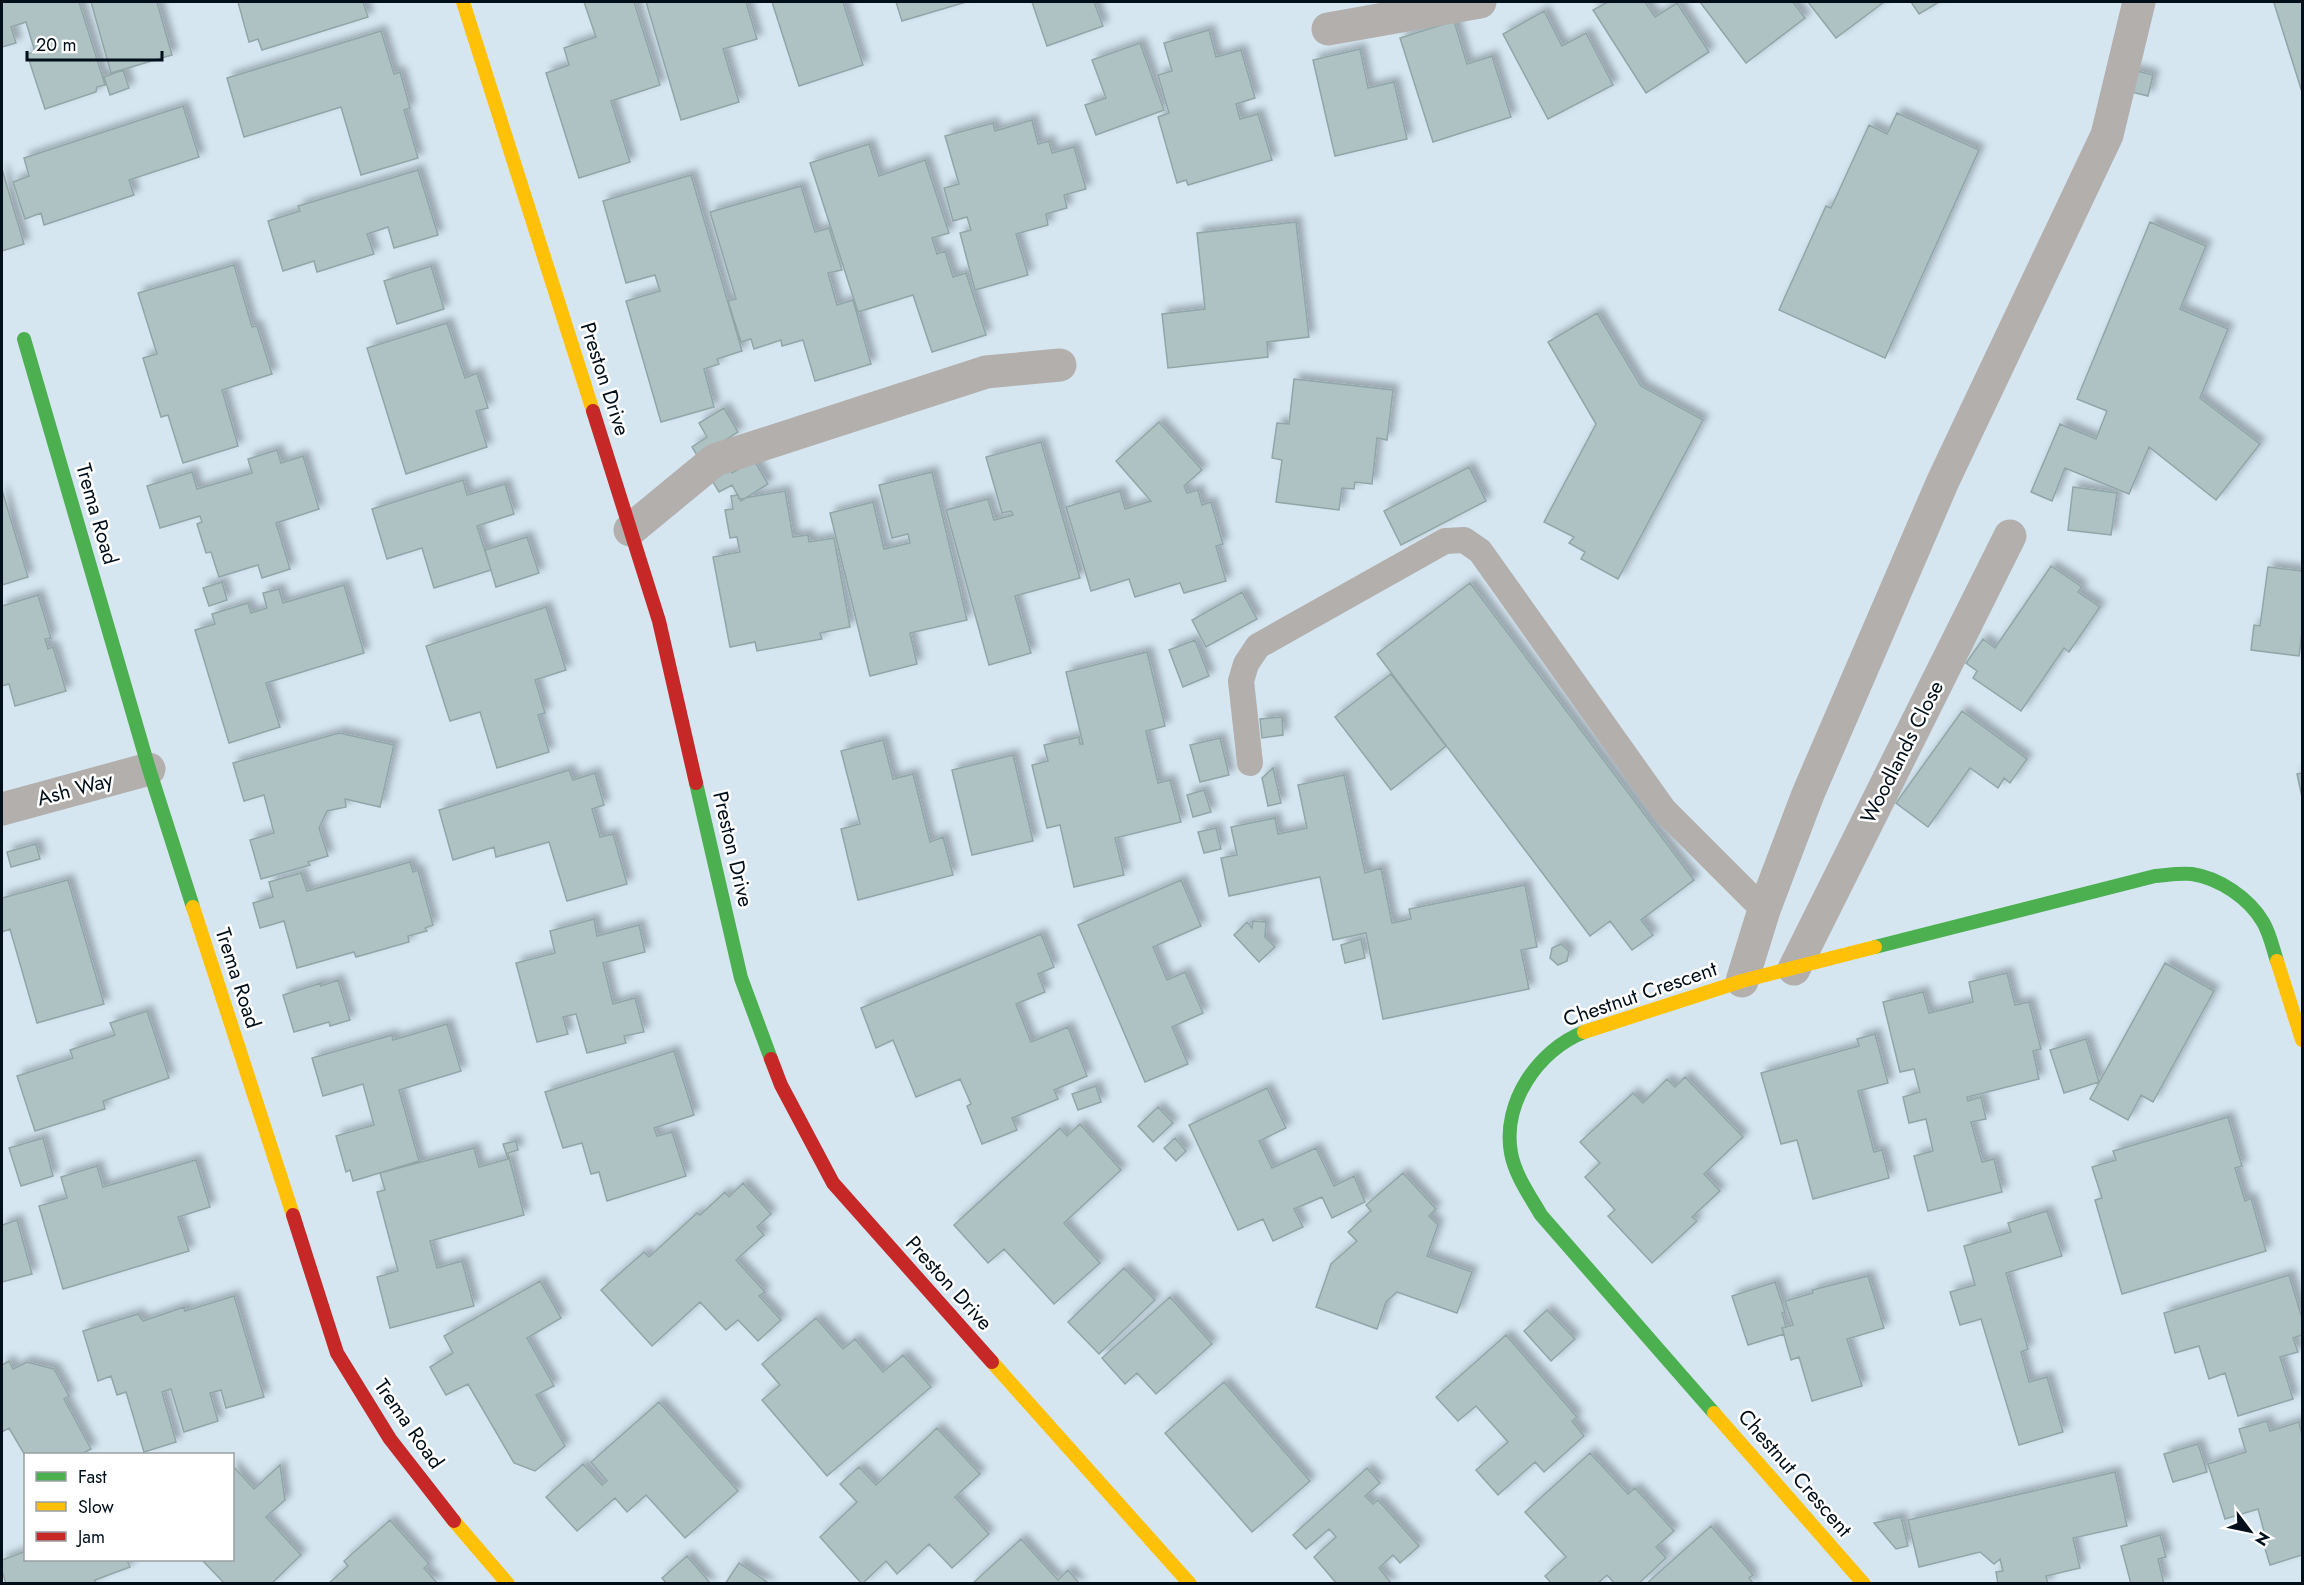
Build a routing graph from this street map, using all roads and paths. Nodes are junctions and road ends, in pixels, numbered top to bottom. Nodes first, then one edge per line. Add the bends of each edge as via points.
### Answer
1 (463, 2) edge
2 (1480, 2) edge
3 (2139, 2) edge
4 (1328, 29) dead end
5 (24, 339) dead end
6 (1060, 365) dead end
7 (630, 530) junction
8 (2010, 536) dead end
9 (1250, 763) dead end
10 (149, 770) junction
11 (2, 809) edge
12 (1764, 910) junction
13 (1794, 969) junction
14 (1742, 981) junction
15 (2302, 1040) edge
16 (508, 1584) edge
17 (1190, 1584) edge
18 (1864, 1584) edge

1 - 7 street, Preston Drive
2 - 4 street
3 - 12 street via 2107,135 1943,481 1808,794
5 - 10 street, Trema Road
6 - 7 street via 986,372 715,460
7 - 17 street, Preston Drive via 659,621 741,978 786,1095 833,1183
8 - 13 street, Woodlands Close
9 - 12 lane via 1241,681 1258,646 1445,541 1464,540 1480,551 1664,810
10 - 11 street, Ash Way
10 - 16 street, Trema Road via 337,1353 390,1439
12 - 14 street
13 - 14 street, Chestnut Crescent
13 - 15 street, Chestnut Crescent via 2155,876 2191,874 2232,890 2263,922
14 - 18 street, Chestnut Crescent via 1568,1038 1541,1060 1522,1087 1511,1123 1511,1153 1524,1187 1541,1215

